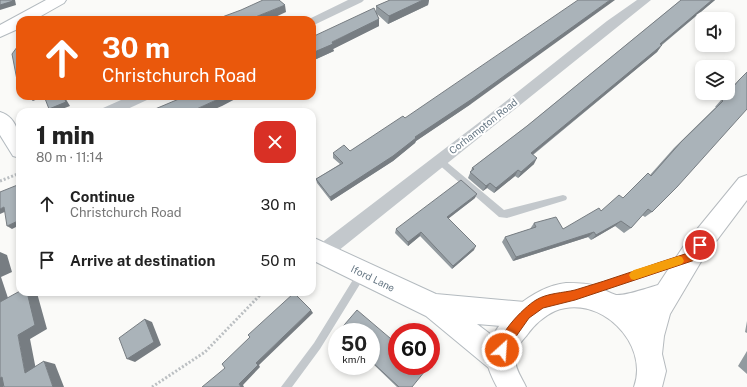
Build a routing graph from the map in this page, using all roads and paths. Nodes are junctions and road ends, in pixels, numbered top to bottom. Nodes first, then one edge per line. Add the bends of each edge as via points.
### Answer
1 (58, 0) edge
2 (358, 0) edge
3 (645, 0) edge
4 (30, 16) edge
5 (316, 19) edge
6 (16, 24) edge
7 (0, 32) edge
8 (134, 100) edge
9 (116, 108) edge
10 (0, 119) edge
11 (16, 144) edge
12 (440, 161) junction
13 (16, 175) edge
14 (0, 181) edge
15 (746, 185) edge
16 (563, 198) dead end
17 (317, 250) edge
18 (691, 256) junction
19 (363, 272) junction
20 (575, 295) junction
21 (259, 296) edge
22 (666, 296) junction
23 (434, 307) junction
24 (616, 308) junction
25 (525, 315) junction
26 (500, 359) junction
27 (654, 375) edge
28 (152, 387) edge
29 (286, 387) edge
30 (512, 387) edge

1 - 4 main road
2 - 5 street
3 - 12 street, Corhampton Road via 611,24
6 - 7 main road
8 - 9 street
10 - 11 main road
12 - 16 lane via 502,214
12 - 17 street, Corhampton Road
13 - 14 path
15 - 18 main road
17 - 19 main road, Iford Lane
18 - 20 lane
18 - 22 main road
19 - 23 main road, Iford Lane
19 - 29 lane via 317,346
20 - 24 main road via 593,296
20 - 25 main road via 541,303
21 - 28 path via 205,352
22 - 24 main road
22 - 27 main road via 653,326
23 - 25 main road, Iford Lane
23 - 26 main road, Iford Lane
24 - 27 main road via 644,337
25 - 26 main road via 505,342
26 - 30 main road

